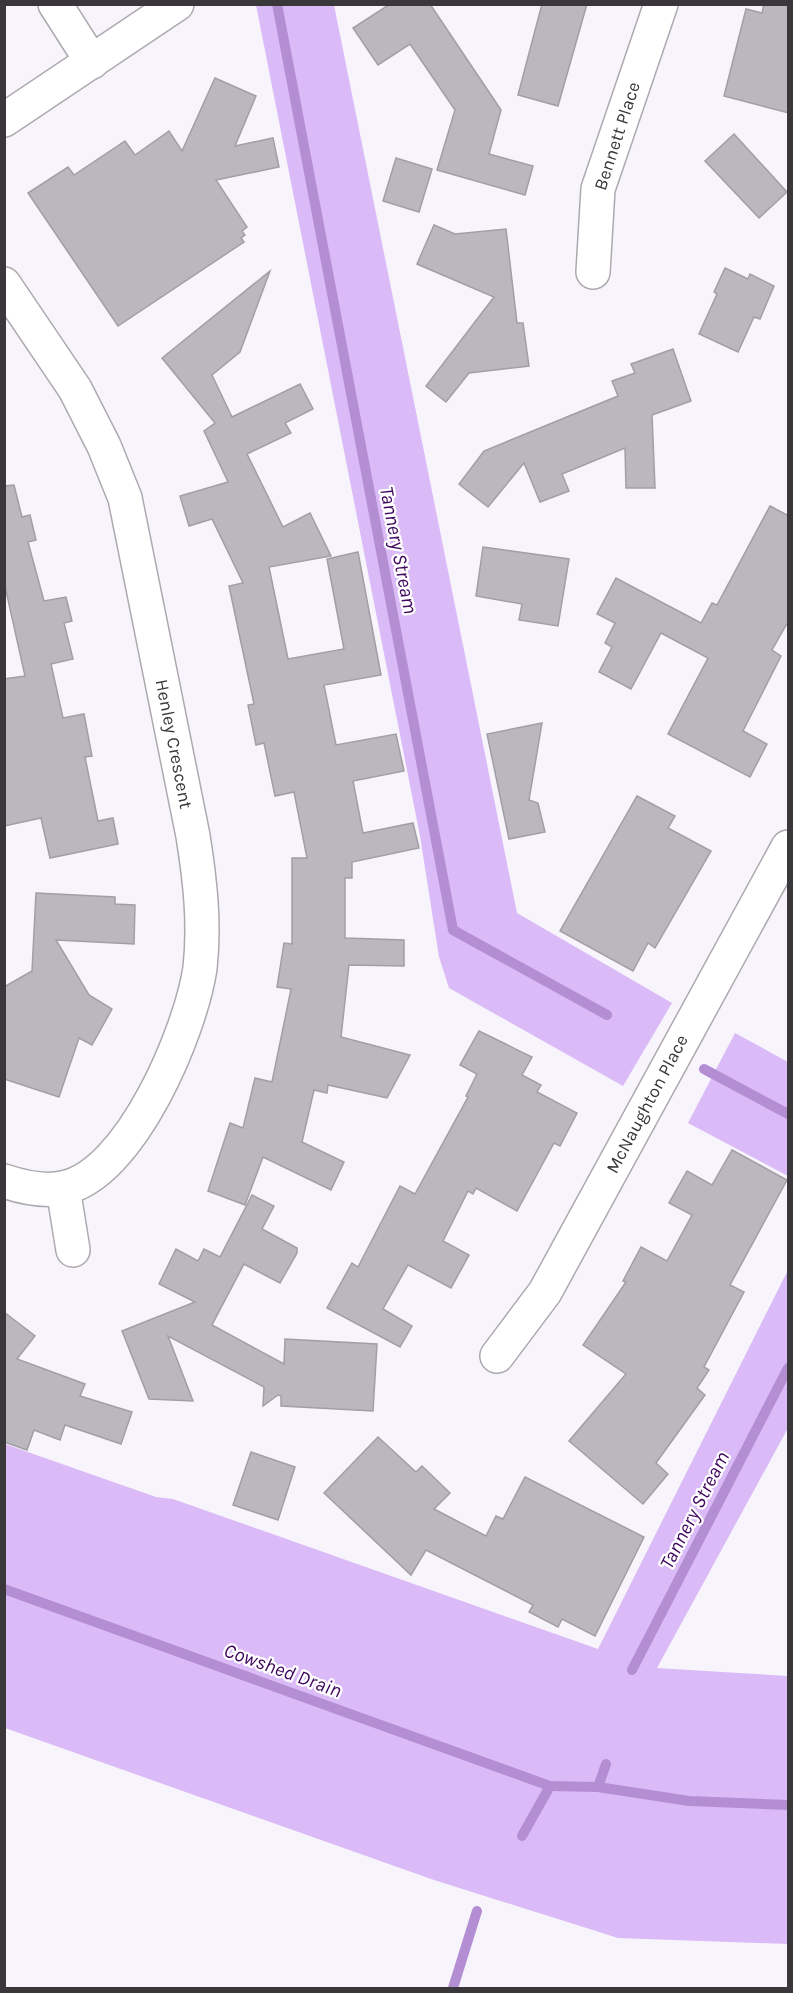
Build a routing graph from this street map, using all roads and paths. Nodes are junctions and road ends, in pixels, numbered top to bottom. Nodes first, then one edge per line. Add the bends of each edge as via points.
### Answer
1 (55, 4) edge
2 (177, 4) edge
3 (662, 4) edge
4 (92, 62) junction
5 (4, 120) edge
6 (593, 272) dead end
7 (4, 284) edge
8 (789, 847) edge
9 (4, 1181) edge
10 (63, 1188) junction
11 (73, 1250) dead end
12 (497, 1356) dead end

1 - 4 street
2 - 4 street
3 - 6 street, Bennett Place via 598,189
4 - 5 street
7 - 10 street, Henley Crescent via 75,389 125,498 201,885 199,969 175,1054 125,1145 92,1176
8 - 12 street, McNaughton Place via 545,1292
9 - 10 street, Henley Crescent via 25,1187
10 - 11 street

